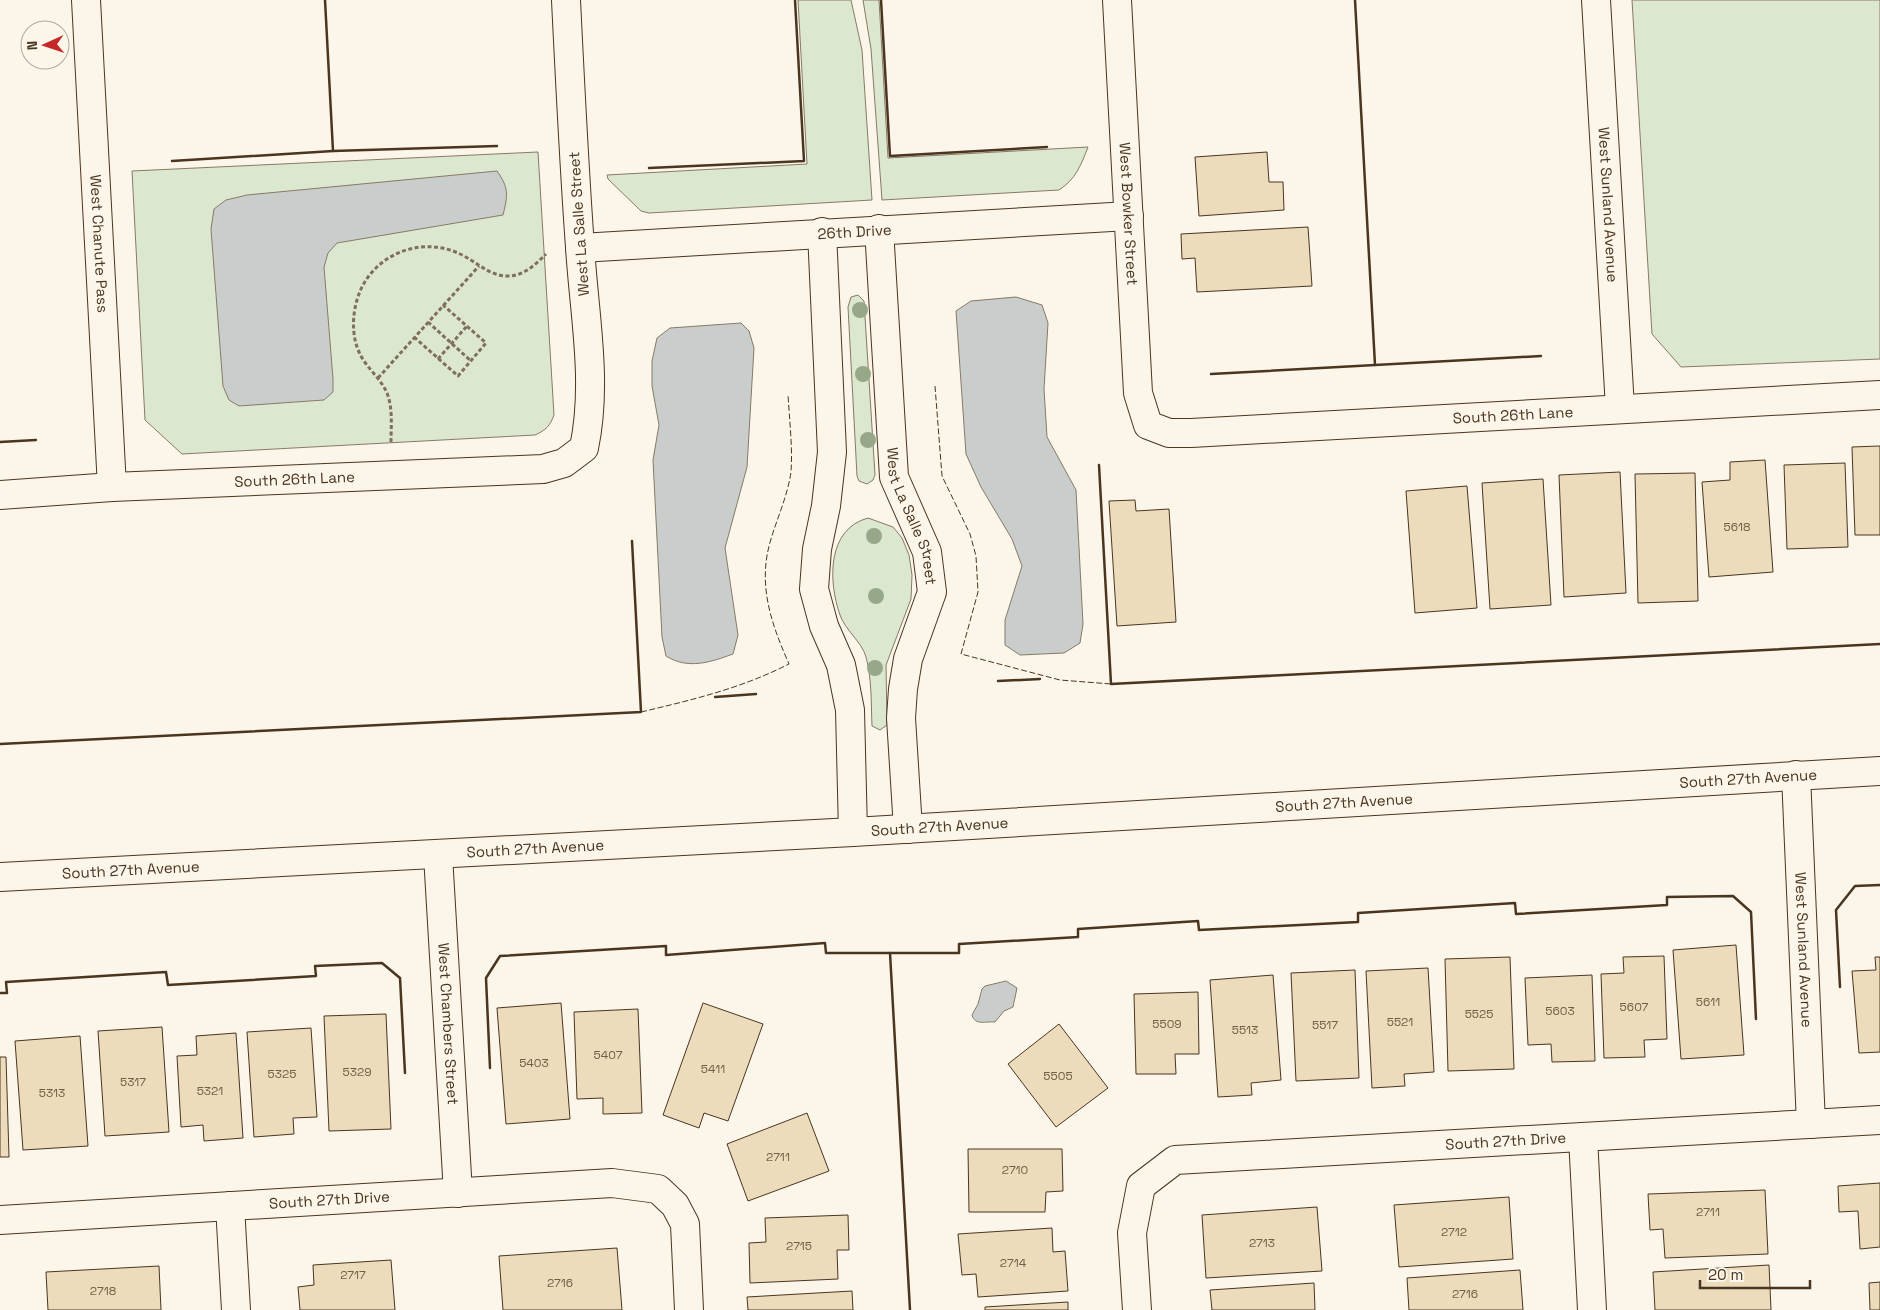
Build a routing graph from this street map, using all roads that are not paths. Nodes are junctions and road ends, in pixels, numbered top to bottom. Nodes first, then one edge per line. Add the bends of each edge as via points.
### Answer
1 (86, 0) edge
2 (566, 0) edge
3 (1117, 0) edge
4 (1596, 0) edge
5 (1129, 216) junction
6 (879, 229) junction
7 (822, 232) junction
8 (580, 248) junction
9 (1880, 395) edge
10 (1620, 408) junction
11 (1148, 425) joint
12 (584, 448) joint
13 (112, 487) junction
14 (0, 495) edge
15 (1880, 771) edge
16 (1796, 775) junction
17 (908, 829) junction
18 (853, 832) junction
19 (438, 855) junction
20 (0, 877) edge
21 (1880, 1120) edge
22 (1811, 1124) junction
23 (1583, 1137) junction
24 (458, 1192) junction
25 (230, 1206) junction
26 (0, 1220) edge
27 (236, 1310) edge
28 (689, 1310) edge
29 (1137, 1310) edge
30 (1592, 1310) edge

1 - 13 street, West Chanute Pass
2 - 8 street, West La Salle Street
3 - 5 street, West Bowker Street
4 - 10 street, West Sunland Avenue
5 - 6 street, 26th Drive
5 - 11 street, West Bowker Street via 1138,393
6 - 7 street, 26th Drive
6 - 17 street, West La Salle Street via 894,476 928,552 932,592 908,658 903,689
7 - 8 street, 26th Drive
7 - 18 street via 832,452 826,506 816,549 814,589 824,626 842,665 850,710
8 - 12 street, West La Salle Street via 591,377 590,420
9 - 10 street, South 26th Lane
10 - 11 street, South 26th Lane via 1191,434 1170,433
12 - 13 street, South 26th Lane via 564,463 543,469
13 - 14 street, South 26th Lane
15 - 16 street, South 27th Avenue
16 - 17 street, South 27th Avenue
16 - 22 street, West Sunland Avenue
17 - 18 street, South 27th Avenue
18 - 19 street, South 27th Avenue
19 - 20 street, South 27th Avenue
19 - 24 street, West Chambers Street
21 - 22 street, South 27th Drive
22 - 23 street, South 27th Drive
23 - 29 street, South 27th Drive via 1175,1160 1141,1186 1132,1233
23 - 30 street
24 - 25 street, South 27th Drive
24 - 28 street, South 27th Drive via 612,1183 658,1189 675,1205 685,1224
25 - 26 street, South 27th Drive
25 - 27 street

